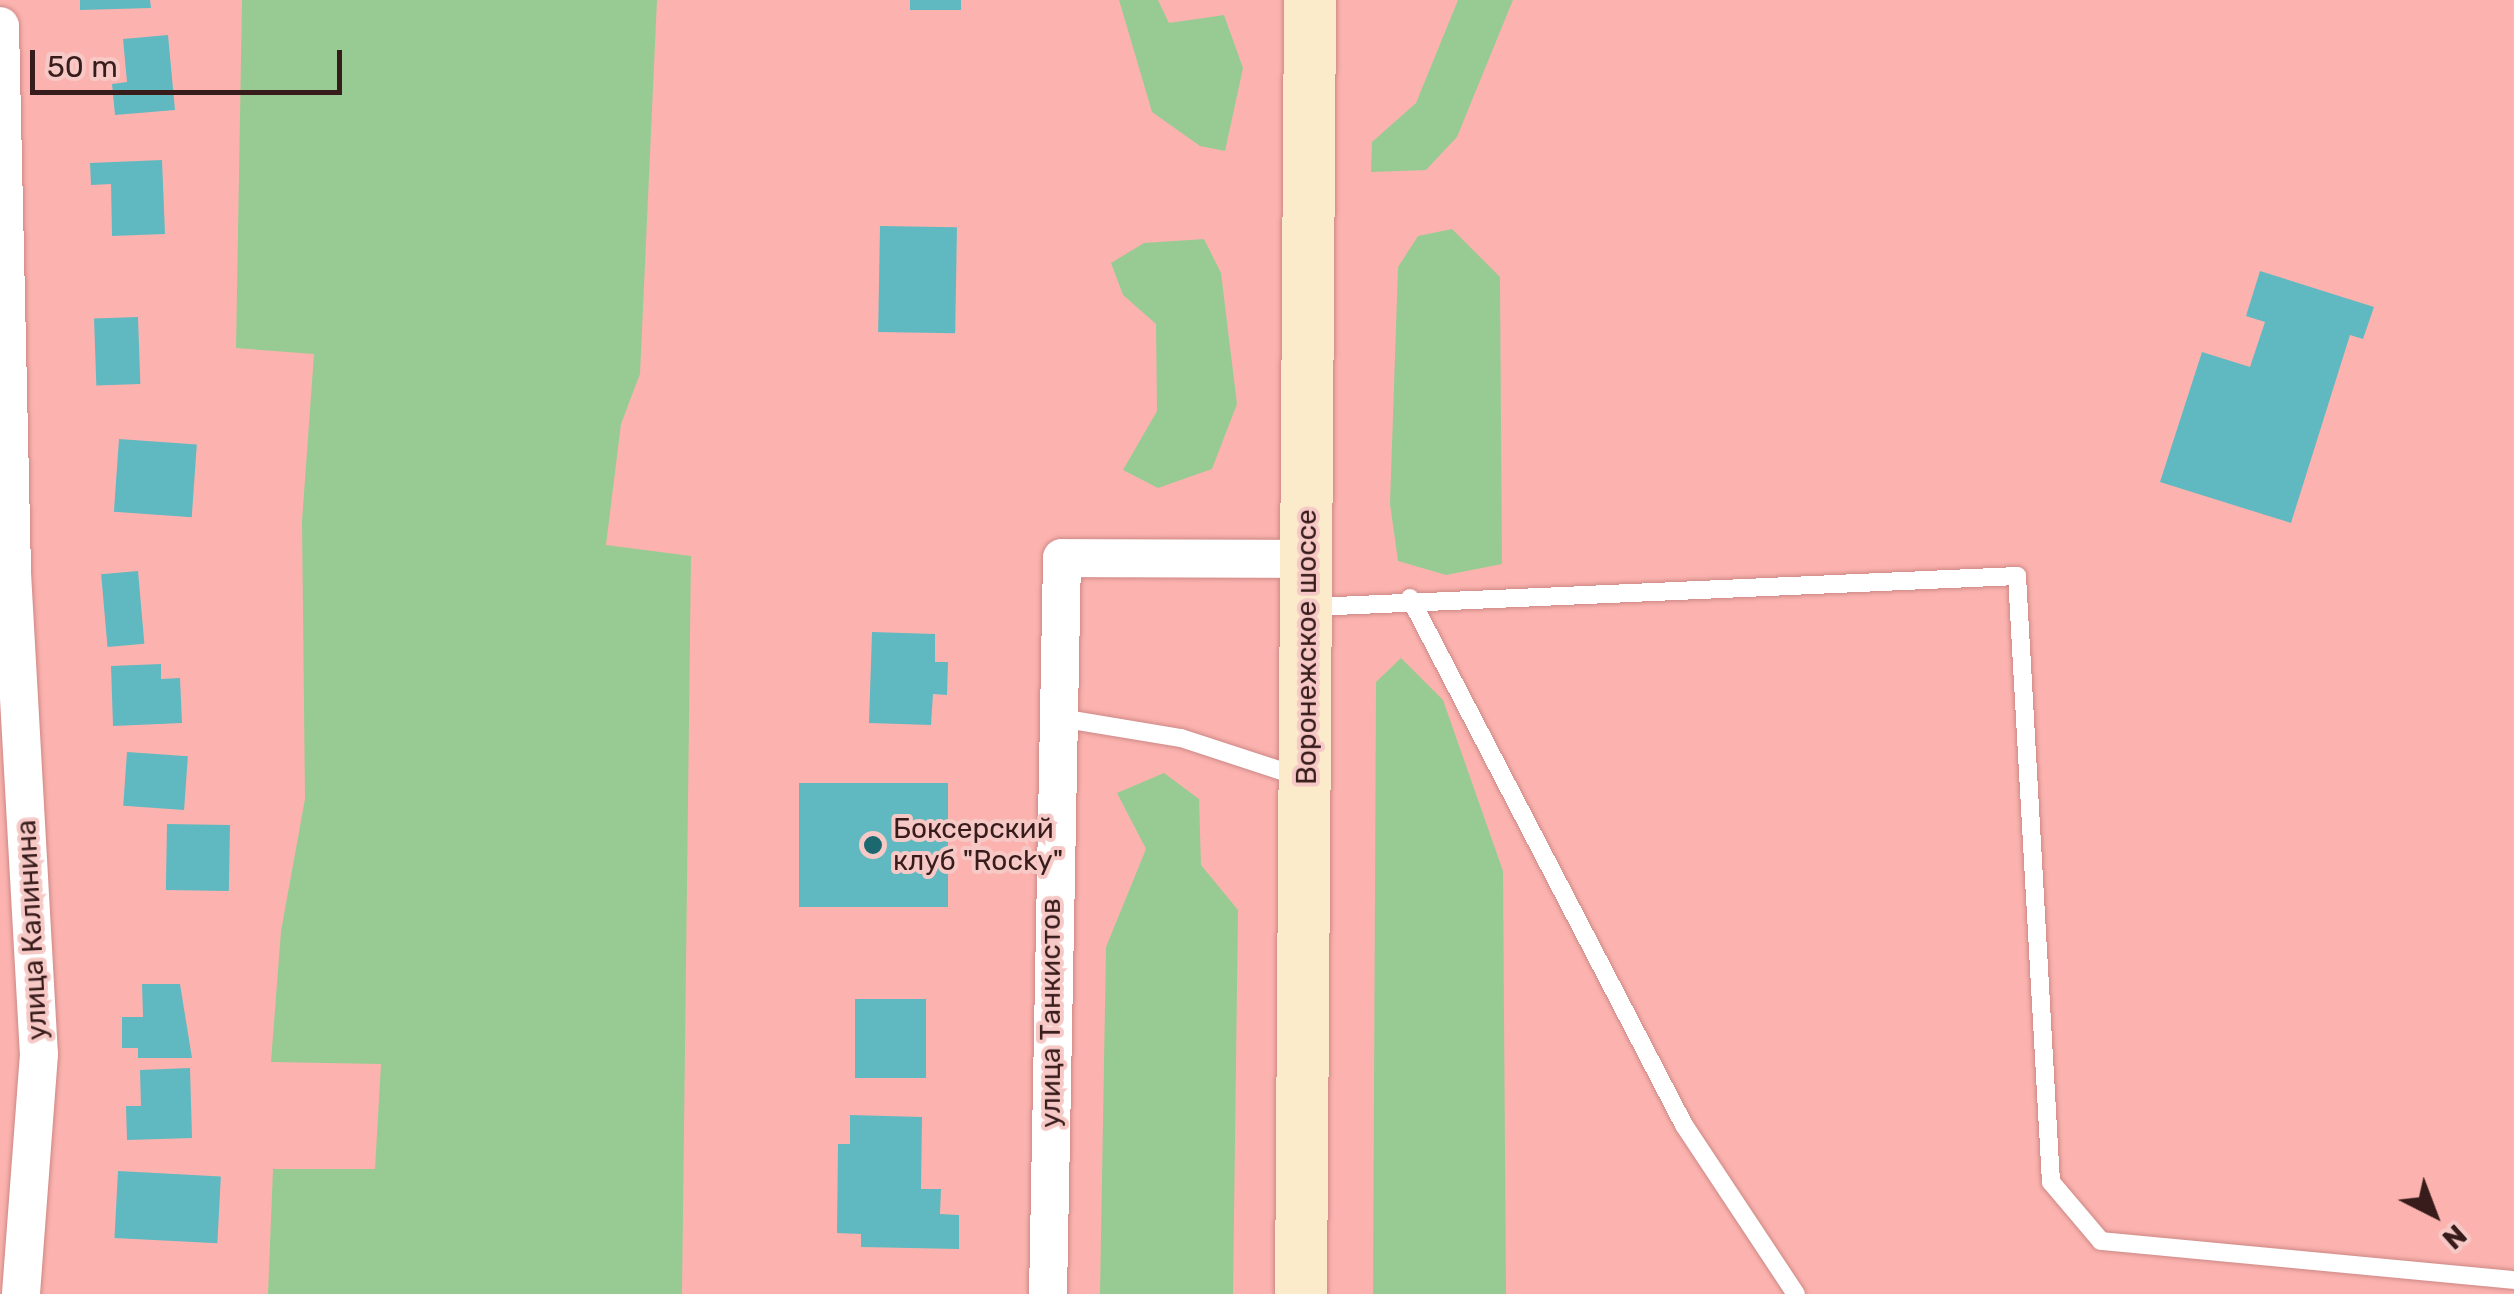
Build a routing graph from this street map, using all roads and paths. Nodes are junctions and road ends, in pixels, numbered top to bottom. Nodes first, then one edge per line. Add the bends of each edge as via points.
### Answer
1 (1310, 0) edge
2 (0, 26) edge
3 (1307, 583) junction
4 (1410, 598) junction
5 (1054, 717) junction
6 (1306, 779) junction
7 (2514, 1280) edge
8 (21, 1294) edge
9 (1048, 1294) edge
10 (1301, 1294) edge
11 (1796, 1294) edge

1 - 3 main road, Воронежское шоссе
2 - 8 street, улица Калинина via 12,573 39,1054
3 - 4 lane
3 - 5 street, улица Танкистов via 1062,558
3 - 6 main road, Воронежское шоссе
4 - 7 lane via 2017,576 2050,1182 2101,1240
4 - 11 lane via 1684,1125
5 - 6 lane via 1181,738
5 - 9 street, улица Танкистов
6 - 10 main road, Воронежское шоссе

